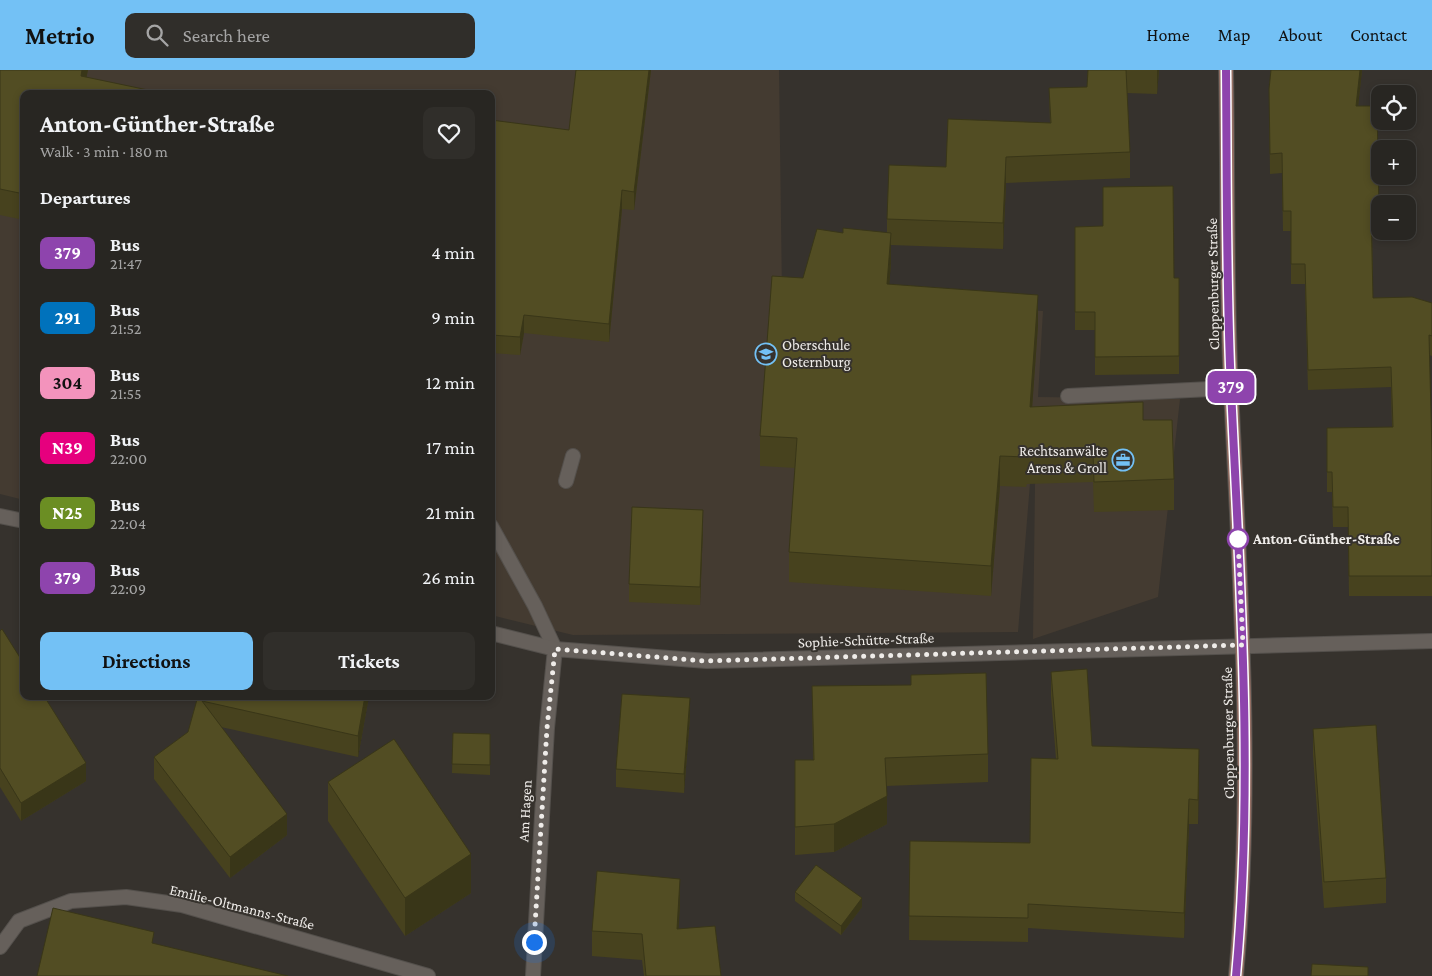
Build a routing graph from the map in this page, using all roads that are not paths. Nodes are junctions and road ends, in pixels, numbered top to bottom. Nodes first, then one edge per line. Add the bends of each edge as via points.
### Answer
1 (1226, 70) edge
2 (1231, 388) junction
3 (1068, 396) dead end
4 (573, 456) dead end
5 (566, 481) dead end
6 (0, 516) edge
7 (20, 520) edge
8 (495, 533) edge
9 (495, 634) edge
10 (1432, 641) edge
11 (1243, 645) junction
12 (555, 649) junction
13 (0, 947) edge
14 (428, 976) edge
15 (533, 976) edge
16 (1236, 976) edge

1 - 2 main road, Cloppenburger Straße
2 - 3 street
2 - 11 main road, Cloppenburger Straße
4 - 5 street
6 - 7 street
8 - 12 street
9 - 12 street, Sophie-Schütte-Straße
10 - 11 street
11 - 12 street, Sophie-Schütte-Straße via 706,661
11 - 16 main road, Cloppenburger Straße via 1246,839
12 - 15 street, Am Hagen via 547,728
13 - 14 street, Emilie-Oltmanns-Straße via 19,920 70,901 126,897 182,905

